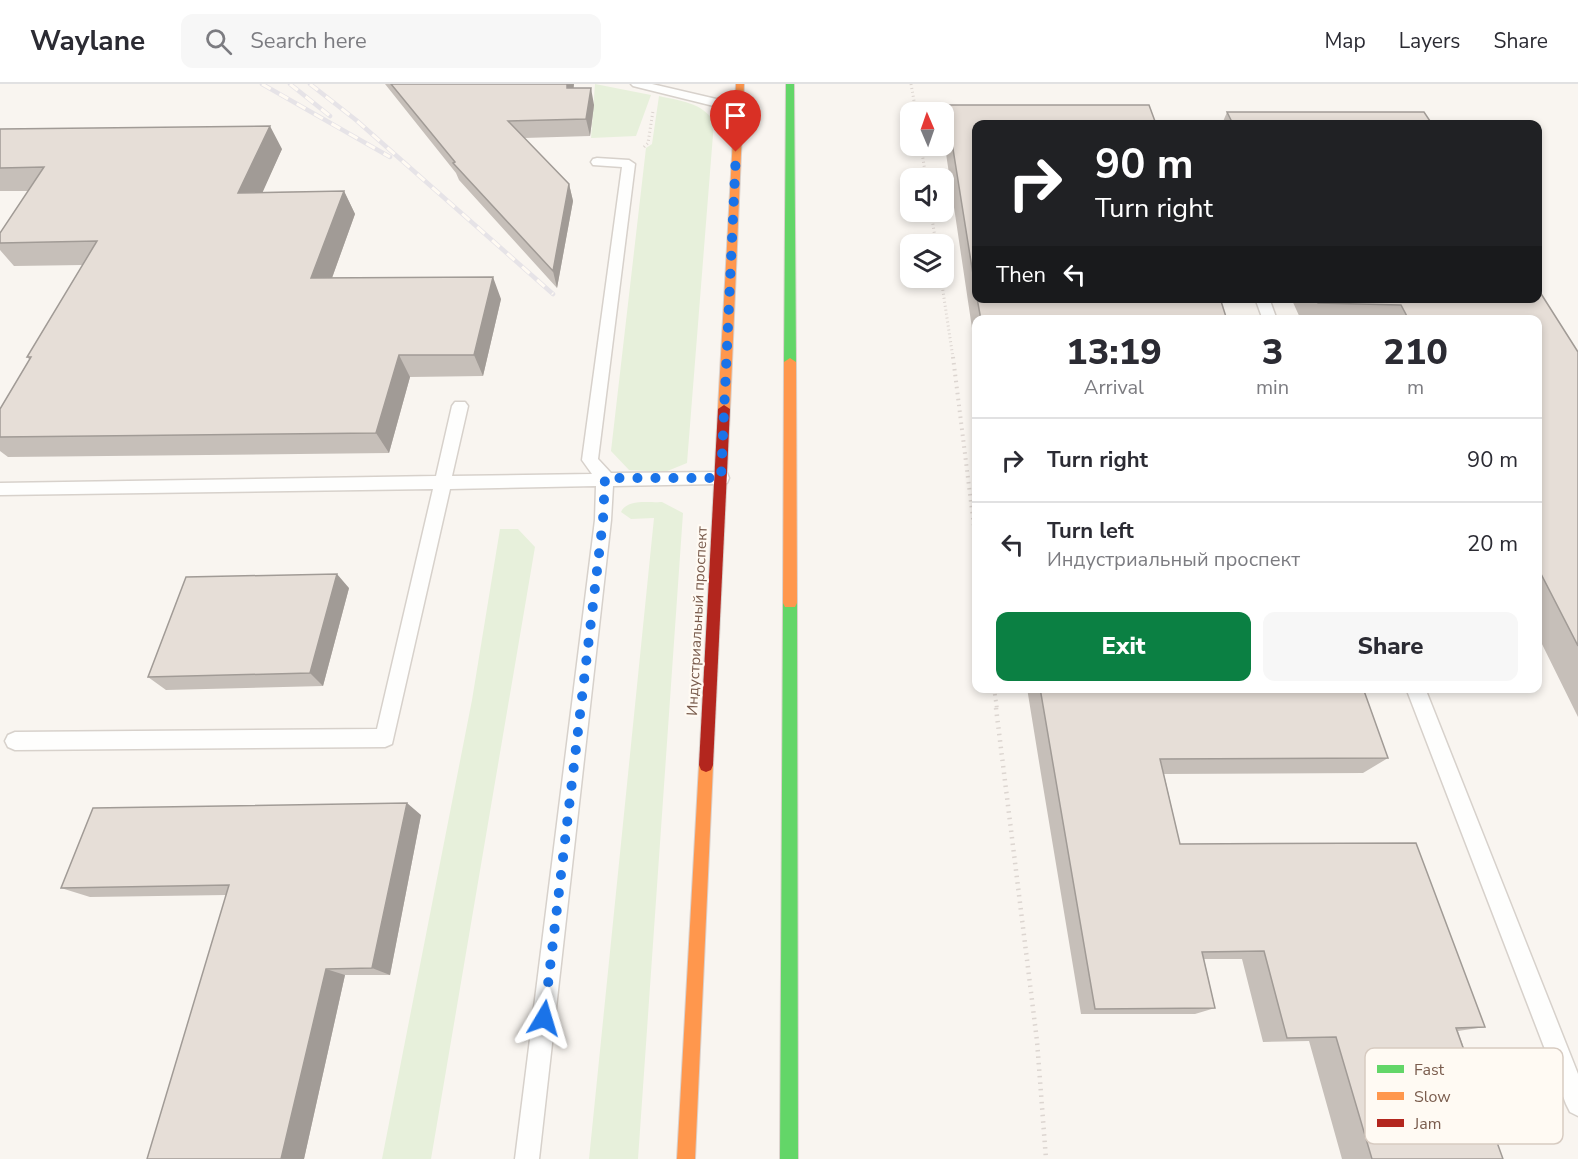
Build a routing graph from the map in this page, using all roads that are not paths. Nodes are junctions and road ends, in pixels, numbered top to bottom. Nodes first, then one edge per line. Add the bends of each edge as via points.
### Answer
1 (637, 84) edge
2 (740, 84) edge
3 (790, 84) edge
4 (738, 108) junction
5 (597, 162) dead end
6 (460, 406) dead end
7 (605, 478) junction
8 (721, 478) junction
9 (444, 482) junction
10 (0, 489) edge
11 (1417, 693) edge
12 (15, 741) dead end
13 (1556, 1048) edge
14 (1563, 1066) edge
15 (1578, 1104) edge
16 (527, 1159) edge
17 (686, 1159) edge
18 (789, 1159) edge

1 - 4 lane
2 - 4 main road, Индустриальный проспект
3 - 18 main road
4 - 8 main road, Индустриальный проспект
5 - 7 lane via 628,164 590,460
6 - 9 lane
7 - 8 lane
7 - 9 lane
7 - 16 lane via 598,567
8 - 17 main road, Индустриальный проспект
9 - 10 lane
9 - 12 lane via 385,738
11 - 13 lane
14 - 15 lane

